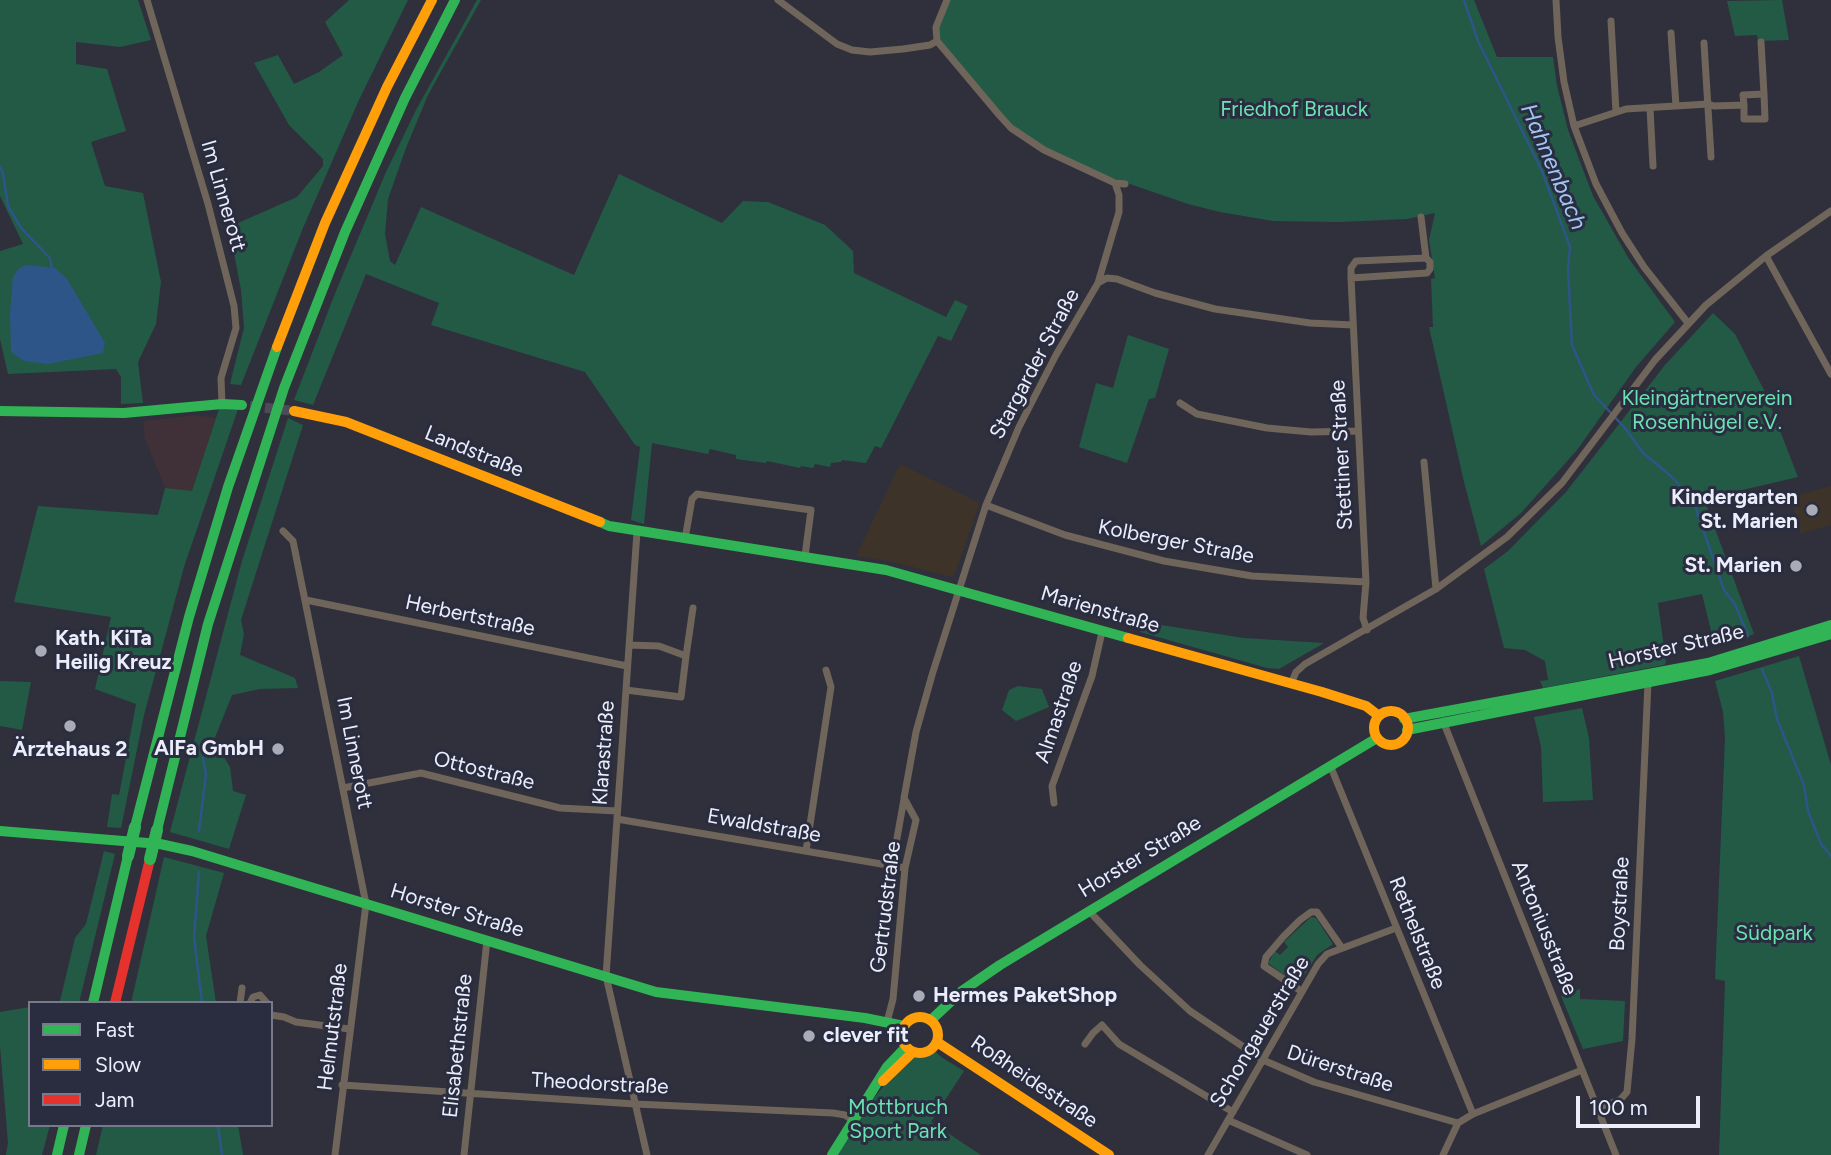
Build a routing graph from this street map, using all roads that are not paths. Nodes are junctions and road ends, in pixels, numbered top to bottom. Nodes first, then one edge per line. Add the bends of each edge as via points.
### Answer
1 (147, 0) edge
2 (432, 0) edge
3 (455, 0) edge
4 (778, 0) edge
5 (947, 0) edge
6 (1556, 0) edge
7 (1611, 21) dead end
8 (1671, 33) dead end
9 (937, 41) junction
10 (1761, 42) dead end
11 (1704, 43) dead end
12 (1764, 94) junction
13 (1707, 104) junction
14 (1744, 105) junction
15 (1675, 106) junction
16 (1650, 108) junction
17 (1616, 112) junction
18 (1574, 126) junction
19 (1711, 157) dead end
20 (1653, 166) dead end
21 (1115, 183) junction
22 (1125, 184) dead end
23 (1831, 211) edge
24 (1421, 217) dead end
25 (1766, 256) junction
26 (1426, 258) junction
27 (1350, 278) junction
28 (1098, 284) junction
29 (1688, 323) junction
30 (1353, 325) junction
31 (1831, 374) edge
32 (1180, 403) dead end
33 (222, 404) junction
34 (242, 405) tunnel mouth
35 (0, 411) edge
36 (294, 411) tunnel mouth
37 (1357, 431) junction
38 (1424, 462) dead end
39 (986, 505) junction
40 (283, 531) dead end
41 (637, 533) junction
42 (685, 539) junction
43 (805, 556) junction
44 (1366, 582) junction
45 (958, 589) junction
46 (1436, 590) junction
47 (306, 600) junction
48 (693, 608) dead end
49 (1831, 625) edge
50 (1367, 630) junction
51 (1102, 632) junction
52 (1831, 634) edge
53 (629, 645) junction
54 (686, 656) junction
55 (627, 666) junction
56 (826, 670) dead end
57 (1648, 683) junction
58 (1291, 684) junction
59 (626, 690) junction
60 (1379, 716) junction
61 (1442, 718) junction
62 (1406, 725) junction
63 (1377, 738) junction
64 (1330, 765) junction
65 (343, 788) junction
66 (904, 799) junction
67 (1054, 803) dead end
68 (617, 815) junction
69 (0, 831) edge
70 (806, 851) junction
71 (892, 866) junction
72 (905, 868) junction
73 (366, 904) junction
74 (1089, 911) junction
75 (1396, 928) junction
76 (487, 940) junction
77 (1342, 948) junction
78 (606, 976) junction
79 (242, 988) dead end
80 (1301, 991) junction
81 (93, 1001) edge
82 (116, 1001) edge
83 (240, 1001) edge
84 (251, 1001) edge
85 (265, 1001) edge
86 (273, 1016) edge
87 (931, 1020) junction
88 (887, 1022) junction
89 (904, 1026) junction
90 (349, 1029) junction
91 (937, 1042) junction
92 (1085, 1044) dead end
93 (909, 1049) junction
94 (1263, 1060) junction
95 (1582, 1070) junction
96 (342, 1085) junction
97 (470, 1094) junction
98 (635, 1104) junction
99 (1597, 1108) junction
100 (1233, 1112) junction
101 (1473, 1114) junction
102 (1228, 1120) junction
103 (855, 1121) junction
104 (1458, 1123) junction
105 (64, 1127) edge
106 (86, 1127) edge
107 (57, 1155) edge
108 (79, 1155) edge
109 (335, 1155) edge
110 (464, 1155) edge
111 (647, 1155) edge
112 (832, 1155) edge
113 (1110, 1155) edge
114 (1208, 1155) edge
115 (1307, 1155) edge
116 (1443, 1155) edge
117 (1616, 1155) edge

1 - 33 street, Im Linnerott via 234,306 236,328 220,378
2 - 81 main road, bridge via 331,211 265,377 189,617
3 - 82 main road, bridge via 349,221 280,398 208,624
4 - 9 street via 852,50 910,49
5 - 9 street via 936,27
6 - 18 street via 1560,56
7 - 17 street
8 - 15 street
9 - 21 street via 1012,128 1055,156
10 - 12 street
11 - 13 street
12 - 14 street via 1744,95
12 - 14 street via 1765,119 1744,120
13 - 14 street
13 - 15 street
13 - 19 street
15 - 16 street
16 - 17 street
16 - 20 street
17 - 18 street
18 - 29 street via 1596,184 1622,233
21 - 22 street
21 - 28 street via 1119,212
23 - 25 street
24 - 26 street
25 - 29 street
25 - 31 street
26 - 27 street via 1356,261
26 - 27 street via 1430,262 1427,273
27 - 30 street, Stettiner Straße
28 - 30 street, Stargarder Straße via 1107,278 1117,279 1215,309
28 - 39 street, Stargarder Straße via 1019,426
29 - 46 street via 1562,483 1489,551
30 - 37 street, Stettiner Straße
32 - 37 street via 1197,414 1267,428
33 - 34 main road
33 - 35 main road via 124,413
36 - 41 main road, Landstraße via 346,422
37 - 44 street, Stettiner Straße
38 - 46 street
39 - 44 street, Kolberger Straße via 1065,535 1156,560 1252,576
39 - 45 street, Stargarder Straße
40 - 47 street, Im Linnerott via 293,541
41 - 42 main road, Marienstraße
41 - 53 street, Klarastraße
42 - 43 main road, Marienstraße
42 - 43 street via 693,496 708,495 811,510
43 - 45 main road, Marienstraße
44 - 50 street, Stettiner Straße via 1363,618
45 - 51 main road, Marienstraße
45 - 66 street, Gertrudstraße via 916,732
46 - 50 street
47 - 55 street, Herbertstraße
47 - 65 street, Im Linnerott
48 - 54 street
49 - 61 main road, Horster Straße via 1708,663
50 - 58 street via 1305,664
51 - 58 main road, Marienstraße
51 - 67 street, Almastraße via 1092,676 1052,786
52 - 57 main road, Horster Straße
53 - 54 street via 659,646
53 - 55 street, Klarastraße
54 - 59 street via 681,697
55 - 59 street, Klarastraße
56 - 70 street via 831,687
57 - 61 main road, Horster Straße
57 - 99 street, Boystraße via 1627,1092 1620,1100
58 - 60 main road, Marienstraße via 1366,706
59 - 68 street, Klarastraße
60 - 62 main road via 1392,711
60 - 63 main road via 1374,726
61 - 62 main road, Horster Straße
61 - 95 street, Antoniusstraße
62 - 63 main road via 1404,739 1393,745
63 - 64 main road, Horster Straße
64 - 74 main road, Horster Straße
64 - 75 street, Rethelstraße
65 - 68 street, Ottostraße via 421,773 560,808
65 - 73 street, Im Linnerott
66 - 71 street, Gertrudstraße
66 - 72 street, Gertrudstraße via 916,820
68 - 70 street, Ewaldstraße
68 - 78 street, Klarastraße
69 - 73 main road, Horster Straße via 160,844
70 - 71 street, Ewaldstraße
71 - 72 street, Ewaldstraße
72 - 88 street, Gertrudstraße
73 - 76 main road, Horster Straße
73 - 90 street, Helmutstraße
74 - 87 main road, Horster Straße via 962,991
74 - 94 street, Dürerstraße via 1172,996
75 - 77 street, Schongauerstraße
75 - 101 street, Rethelstraße
76 - 78 main road, Horster Straße
76 - 97 street, Elisabethstraße
77 - 80 street, Schongauerstraße via 1327,954
77 - 80 street via 1317,912 1300,920 1283,937 1264,965
78 - 88 main road, Horster Straße via 656,992
78 - 98 street, Klarastraße
79 - 83 street
80 - 94 street, Schongauerstraße
84 - 85 street via 260,995
86 - 90 street
87 - 89 main road via 915,1017
87 - 91 main road via 938,1030
88 - 89 main road, Horster Straße
89 - 93 main road via 902,1035
90 - 96 street, Helmutstraße
91 - 93 main road via 921,1053
91 - 113 main road, Roßheidestraße
92 - 100 street via 1102,1025 1119,1044
93 - 103 main road via 887,1067
94 - 100 street, Schongauerstraße
94 - 104 street, Dürerstraße via 1314,1082
95 - 99 street, Antoniusstraße
95 - 101 street
96 - 97 street, Theodorstraße
96 - 109 street, Helmutstraße
97 - 98 street, Theodorstraße
97 - 110 street, Elisabethstraße
98 - 103 street, Theodorstraße via 833,1113
98 - 111 street, Klarastraße
99 - 117 street, Antoniusstraße
100 - 102 street, Schongauerstraße
101 - 104 street
102 - 114 street, Schongauerstraße
102 - 115 street
103 - 112 main road
104 - 116 street
105 - 107 main road
106 - 108 main road

